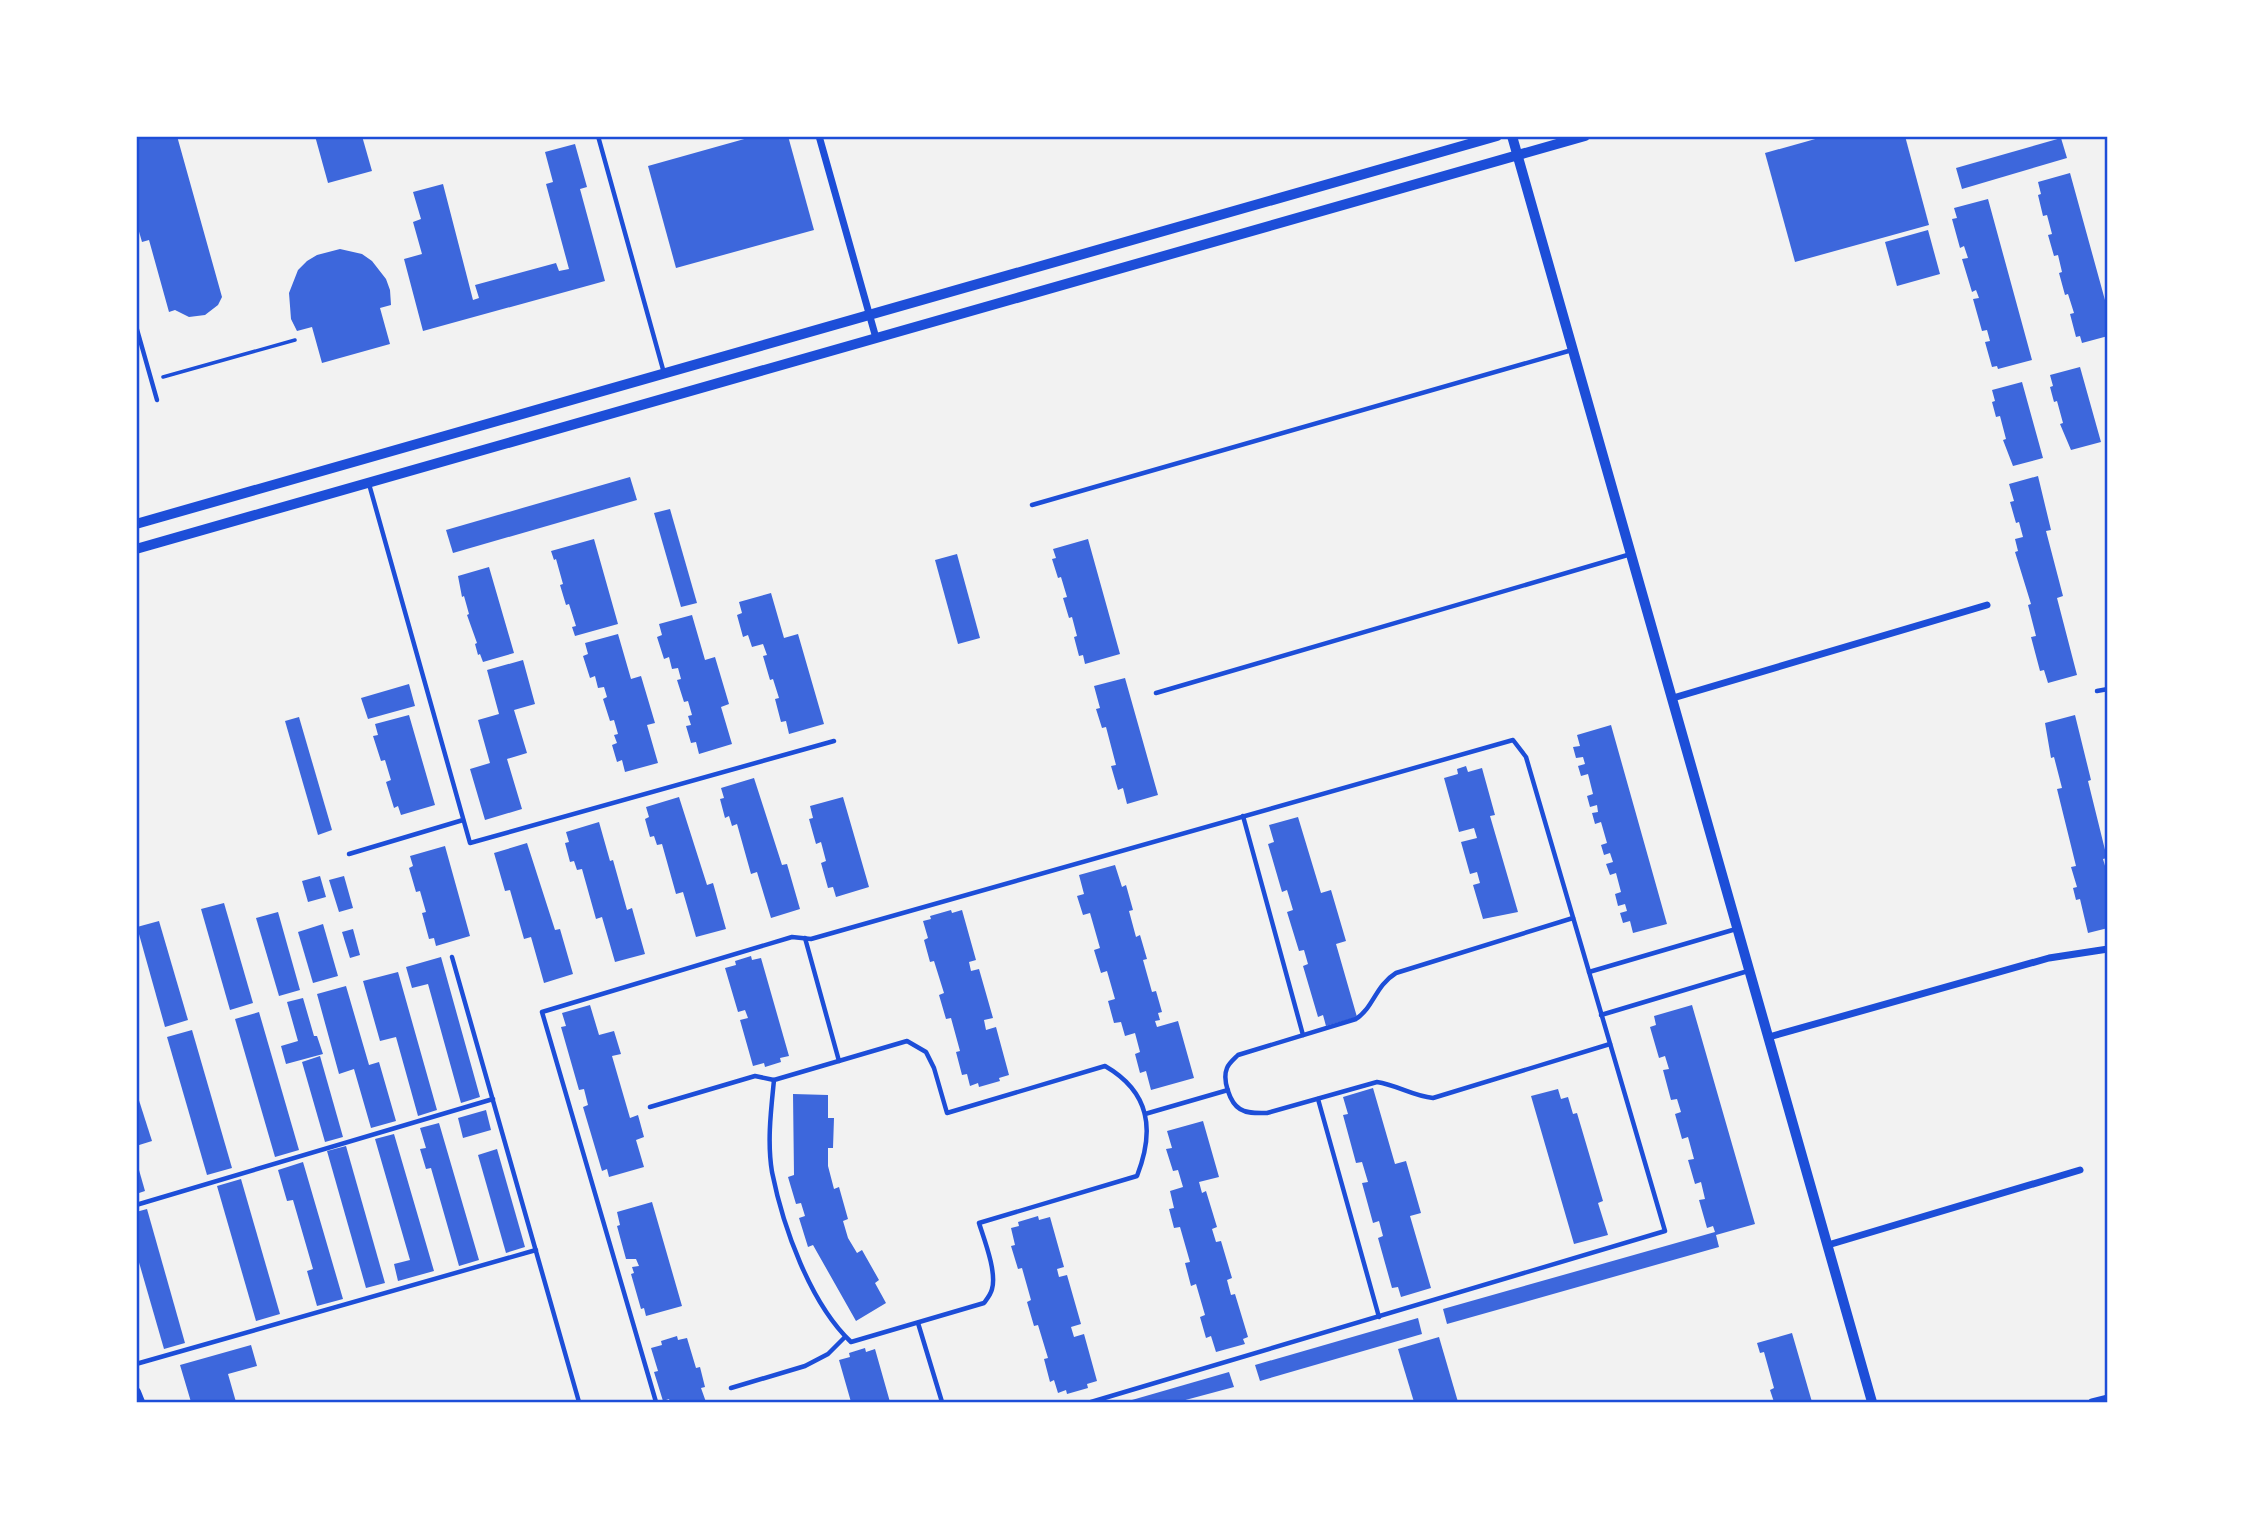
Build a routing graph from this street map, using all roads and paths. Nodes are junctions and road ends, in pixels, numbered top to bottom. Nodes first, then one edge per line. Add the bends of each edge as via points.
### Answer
1 (598, 136) edge
2 (819, 136) edge
3 (1497, 136) edge
4 (1512, 136) edge
5 (1585, 136) edge
6 (1518, 156) junction
7 (869, 315) junction
8 (136, 326) edge
9 (876, 338) junction
10 (295, 340) dead end
11 (1573, 350) junction
12 (664, 374) junction
13 (152, 380) junction
14 (157, 400) dead end
15 (369, 483) junction
16 (1032, 505) dead end
17 (136, 524) edge
18 (136, 549) edge
19 (1631, 554) junction
20 (1987, 605) dead end
21 (2108, 689) edge
22 (2097, 691) dead end
23 (1156, 694) dead end
24 (1673, 698) junction
25 (834, 741) dead end
26 (1243, 816) junction
27 (463, 820) junction
28 (349, 854) dead end
29 (1573, 918) junction
30 (1738, 928) junction
31 (805, 938) junction
32 (2108, 949) edge
33 (452, 957) dead end
34 (1751, 971) junction
35 (1588, 972) junction
36 (1601, 1015) junction
37 (1303, 1035) junction
38 (1769, 1037) junction
39 (1610, 1044) junction
40 (839, 1061) junction
41 (774, 1080) junction
42 (1228, 1090) junction
43 (1318, 1099) junction
44 (493, 1100) junction
45 (650, 1107) dead end
46 (1145, 1114) junction
47 (2080, 1170) dead end
48 (136, 1205) edge
49 (1828, 1245) junction
50 (536, 1250) junction
51 (1379, 1317) junction
52 (918, 1323) junction
53 (845, 1337) junction
54 (136, 1364) edge
55 (731, 1388) dead end
56 (136, 1392) edge
57 (2108, 1398) edge
58 (139, 1402) edge
59 (579, 1402) edge
60 (656, 1402) edge
61 (942, 1402) edge
62 (1091, 1402) edge
63 (1872, 1402) edge
64 (2092, 1402) edge

1 - 12 lane
2 - 7 street
3 - 7 main road
4 - 6 street
5 - 6 main road
6 - 9 main road
6 - 11 street
7 - 9 street
7 - 12 main road
8 - 13 lane
9 - 15 main road
10 - 13 path
11 - 16 lane
11 - 19 street
12 - 17 main road
13 - 14 lane
15 - 18 main road
15 - 27 lane
19 - 23 lane
19 - 24 street
20 - 24 street
21 - 22 lane
24 - 30 street
25 - 27 lane via 470,843
26 - 29 lane via 1513,740 1526,757
26 - 31 lane
26 - 37 lane
27 - 28 lane
29 - 35 lane
29 - 37 lane via 1396,973 1384,981 1365,1013
30 - 34 street
30 - 35 lane
31 - 40 lane
31 - 60 lane via 792,937 542,1012
32 - 38 street via 2049,958
33 - 44 lane
34 - 36 lane
34 - 38 street
35 - 36 lane
36 - 39 lane
37 - 42 lane via 1238,1055 1227,1066
38 - 49 street
39 - 43 lane via 1433,1098 1377,1082
39 - 51 lane via 1665,1231
40 - 41 lane
40 - 46 lane via 907,1041 926,1052 947,1113 1105,1066 1133,1088
41 - 45 lane via 755,1076
41 - 53 lane via 769,1127 772,1171 799,1259
42 - 43 lane via 1237,1108 1249,1113 1267,1113
42 - 46 lane
43 - 51 lane
44 - 48 lane
44 - 50 lane
46 - 52 lane via 1146,1143 1137,1176 979,1223 993,1281 984,1303
47 - 49 street
49 - 63 street
50 - 54 lane
50 - 59 lane
51 - 62 lane
52 - 53 lane via 851,1342
52 - 61 lane
53 - 55 lane via 828,1354 805,1366
56 - 58 street
57 - 64 street

